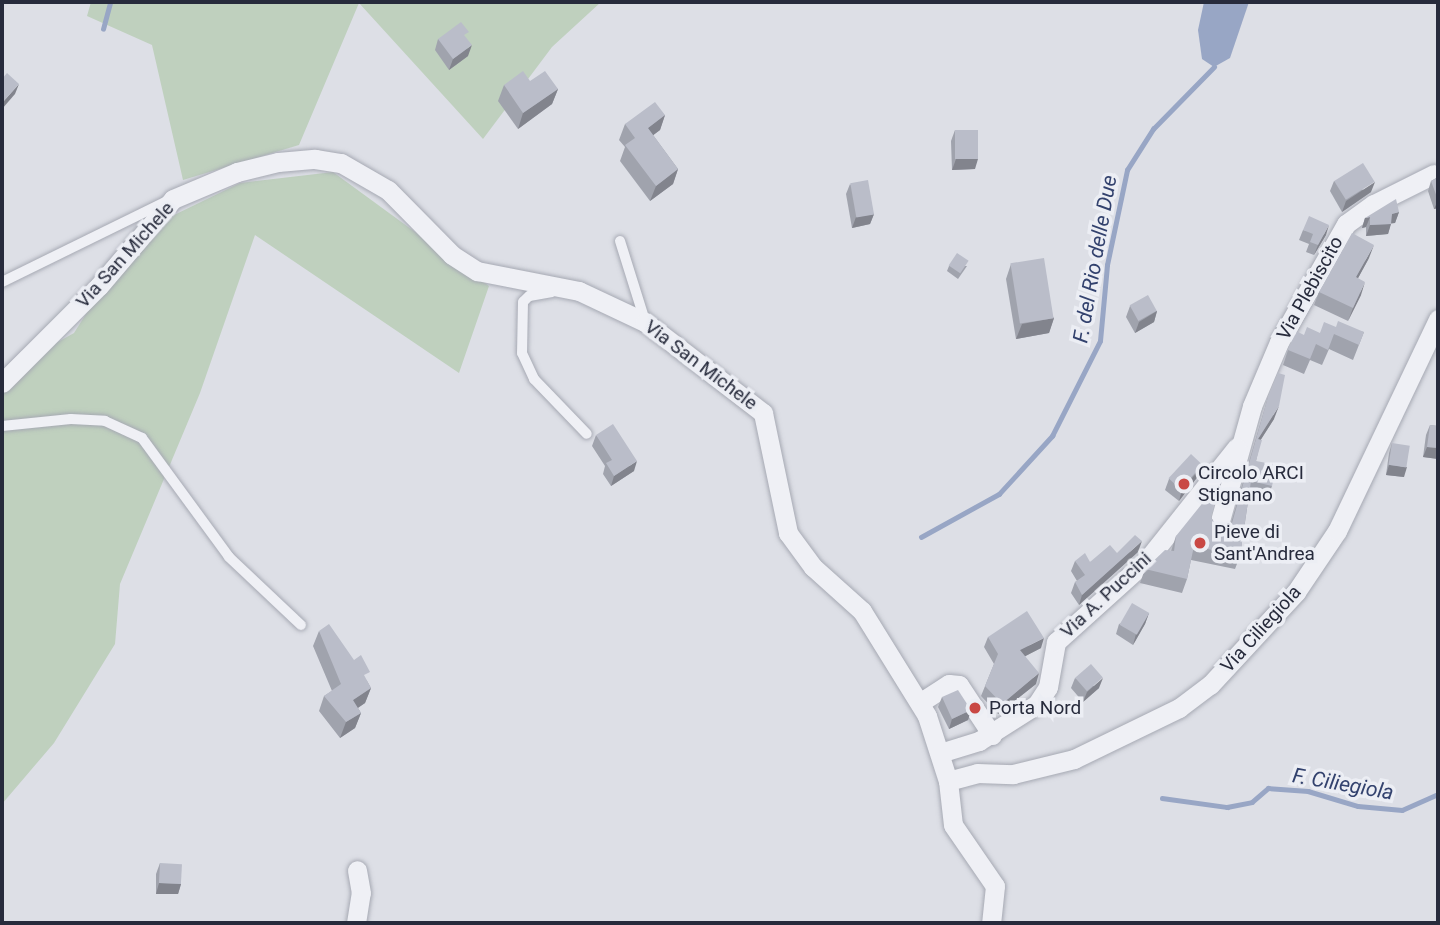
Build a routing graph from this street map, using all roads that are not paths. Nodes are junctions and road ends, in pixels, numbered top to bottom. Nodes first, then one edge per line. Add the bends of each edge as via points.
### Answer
1 (1434, 174) dead end
2 (173, 199) junction
3 (620, 241) dead end
4 (2, 282) edge
5 (570, 289) junction
6 (1438, 319) edge
7 (645, 322) junction
8 (2, 383) edge
9 (2, 426) edge
10 (587, 434) dead end
11 (1237, 447) junction
12 (1218, 528) edge
13 (301, 625) dead end
14 (921, 702) junction
15 (992, 735) junction
16 (940, 753) junction
17 (948, 781) junction
18 (357, 870) dead end
19 (356, 923) edge
20 (990, 923) edge

1 - 11 street, Via Plebiscito via 1374,204 1346,224 1279,342
2 - 4 lane
2 - 5 street, Via San Michele via 237,172 278,162 314,159 341,163 388,190 452,255 477,271
2 - 8 street, Via San Michele via 99,286
3 - 7 lane
5 - 7 street, Via San Michele
5 - 10 lane via 529,296 523,302 522,353 534,379
6 - 17 street, Via Ciliegiola via 1337,531 1296,592 1210,685 1179,708 1074,759 1013,774 977,773
7 - 14 street, Via San Michele via 763,412 788,533 813,567 862,611
9 - 13 lane via 72,419 105,421 142,438 229,557
11 - 12 street
11 - 15 street, Via A. Puccini via 1140,567 1056,642 1048,687 1037,704
14 - 15 street via 949,684 959,685
14 - 16 street, Via San Michele
15 - 16 street, Via A. Puccini
16 - 17 street, Via San Michele
17 - 20 street, Via San Michele via 953,825 995,886
18 - 19 street via 361,893

